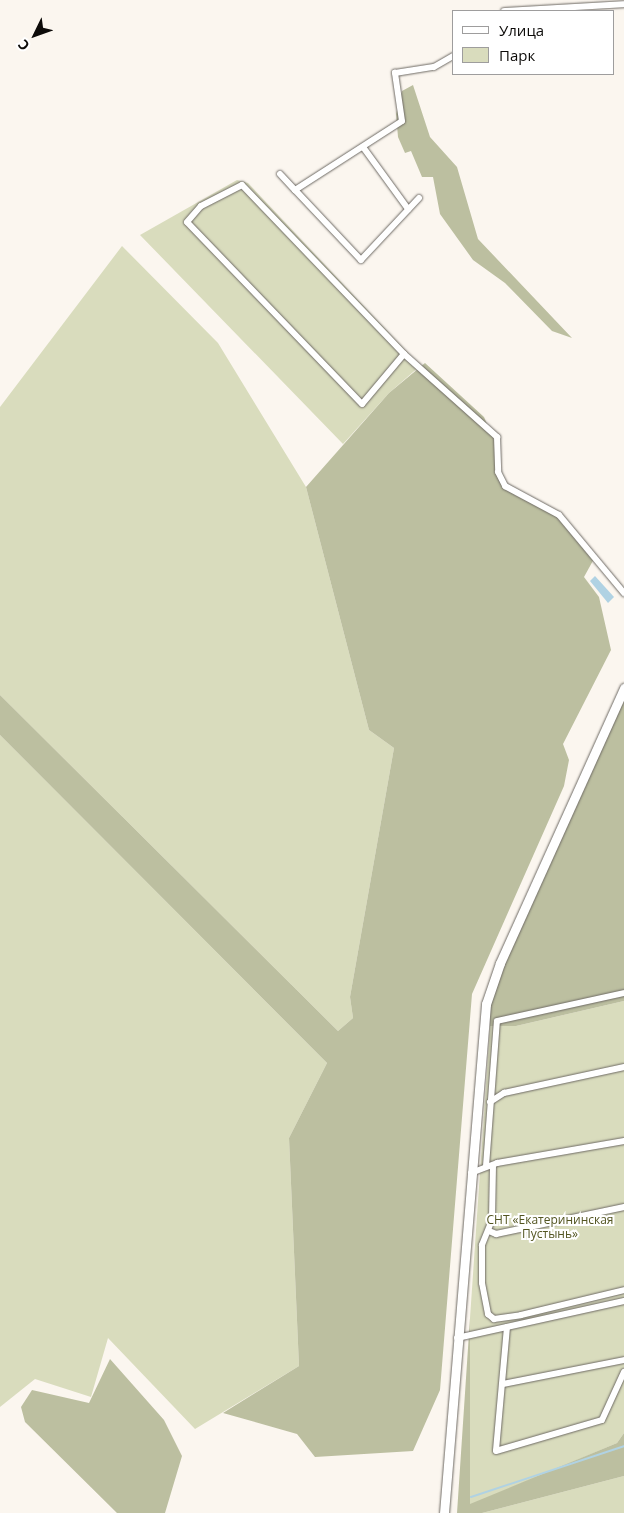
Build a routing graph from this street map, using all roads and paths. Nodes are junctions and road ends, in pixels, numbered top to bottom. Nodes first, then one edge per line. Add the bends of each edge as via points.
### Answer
1 (624, 4) edge
2 (521, 10) edge
3 (452, 57) edge
4 (363, 147) junction
5 (280, 174) dead end
6 (295, 190) junction
7 (419, 198) dead end
8 (408, 210) junction
9 (404, 354) junction
10 (624, 592) edge
11 (624, 688) edge
12 (624, 993) edge
13 (497, 1021) junction
14 (484, 1028) junction
15 (624, 1067) edge
16 (490, 1102) junction
17 (624, 1141) edge
18 (490, 1166) junction
19 (472, 1173) junction
20 (624, 1207) edge
21 (489, 1231) junction
22 (624, 1290) edge
23 (624, 1301) edge
24 (507, 1327) junction
25 (456, 1338) junction
26 (624, 1360) edge
27 (624, 1372) edge
28 (503, 1384) junction
29 (444, 1513) edge

1 - 2 street
3 - 4 street via 434,67 394,73 402,121
4 - 6 street
4 - 8 street
5 - 6 street
6 - 8 street via 361,260
7 - 8 street
9 - 9 street via 242,186 201,206 187,222 362,404
9 - 10 street via 497,437 498,472 505,486 559,515
11 - 14 main road via 500,963 486,1004
12 - 13 street
13 - 14 street
13 - 16 street
14 - 19 main road
15 - 16 street via 504,1093
16 - 18 street
17 - 18 street
18 - 19 street via 480,1173
18 - 21 street
19 - 25 main road
20 - 21 street via 496,1234
21 - 22 street via 482,1245 482,1283 484,1310 494,1318
23 - 24 street
24 - 25 street
24 - 28 street
25 - 29 main road
26 - 28 street
27 - 28 street via 602,1420 496,1451

